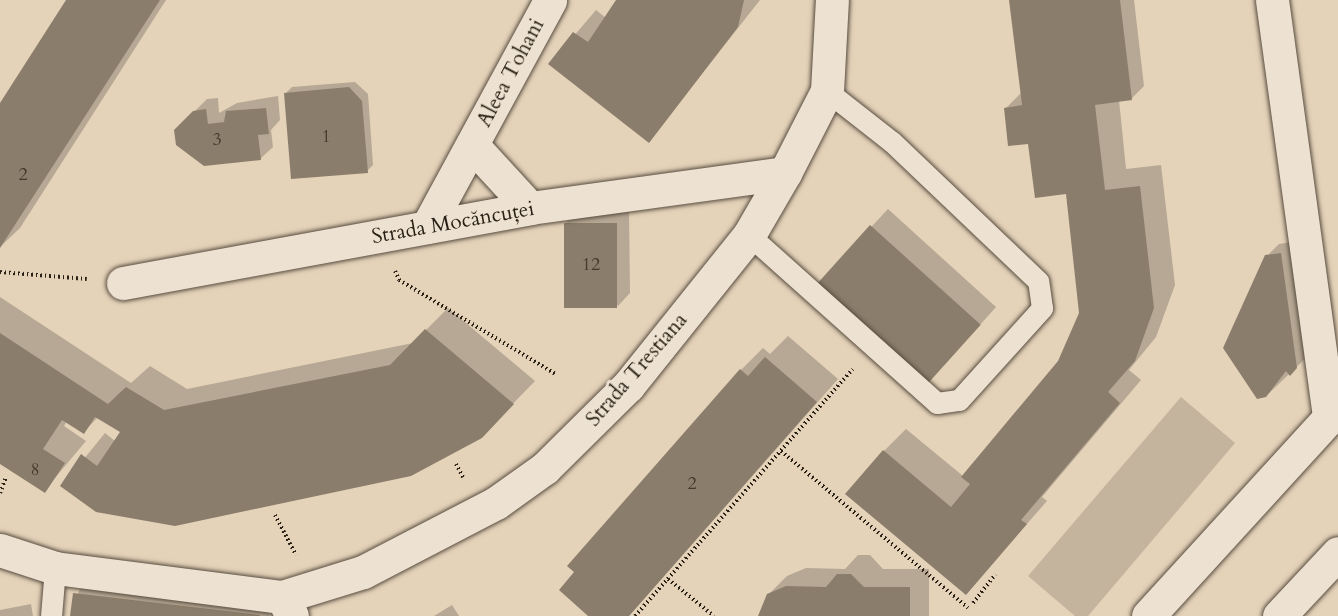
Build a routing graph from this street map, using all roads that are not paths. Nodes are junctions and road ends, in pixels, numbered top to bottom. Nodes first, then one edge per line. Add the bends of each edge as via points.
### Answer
1 (550, 0) edge
2 (832, 0) edge
3 (1272, 0) edge
4 (827, 91) junction
5 (473, 146) junction
6 (784, 173) junction
7 (530, 208) junction
8 (427, 227) junction
9 (749, 235) junction
10 (123, 282) road end
11 (1333, 413) edge
12 (0, 550) edge
13 (1338, 553) edge
14 (55, 568) junction
15 (287, 607) edge
16 (51, 616) edge
17 (1148, 616) edge
18 (1279, 616) edge

1 - 5 street, Aleea Tohani
2 - 4 street, Strada Trestiana
3 - 11 street
4 - 6 street, Strada Trestiana
4 - 9 lane via 892,142 1043,290 1034,320 951,404 927,397
5 - 7 street, Aleea Tohani
5 - 8 street, Aleea Tohani
6 - 7 street, Strada Mocăncuței
6 - 9 street, Strada Trestiana
7 - 8 street, Strada Mocăncuței
8 - 10 street, Strada Mocăncuței
9 - 15 street, Strada Trestiana via 628,386 545,468 448,532
11 - 17 street
12 - 14 street
13 - 18 street
14 - 15 street
14 - 16 lane

